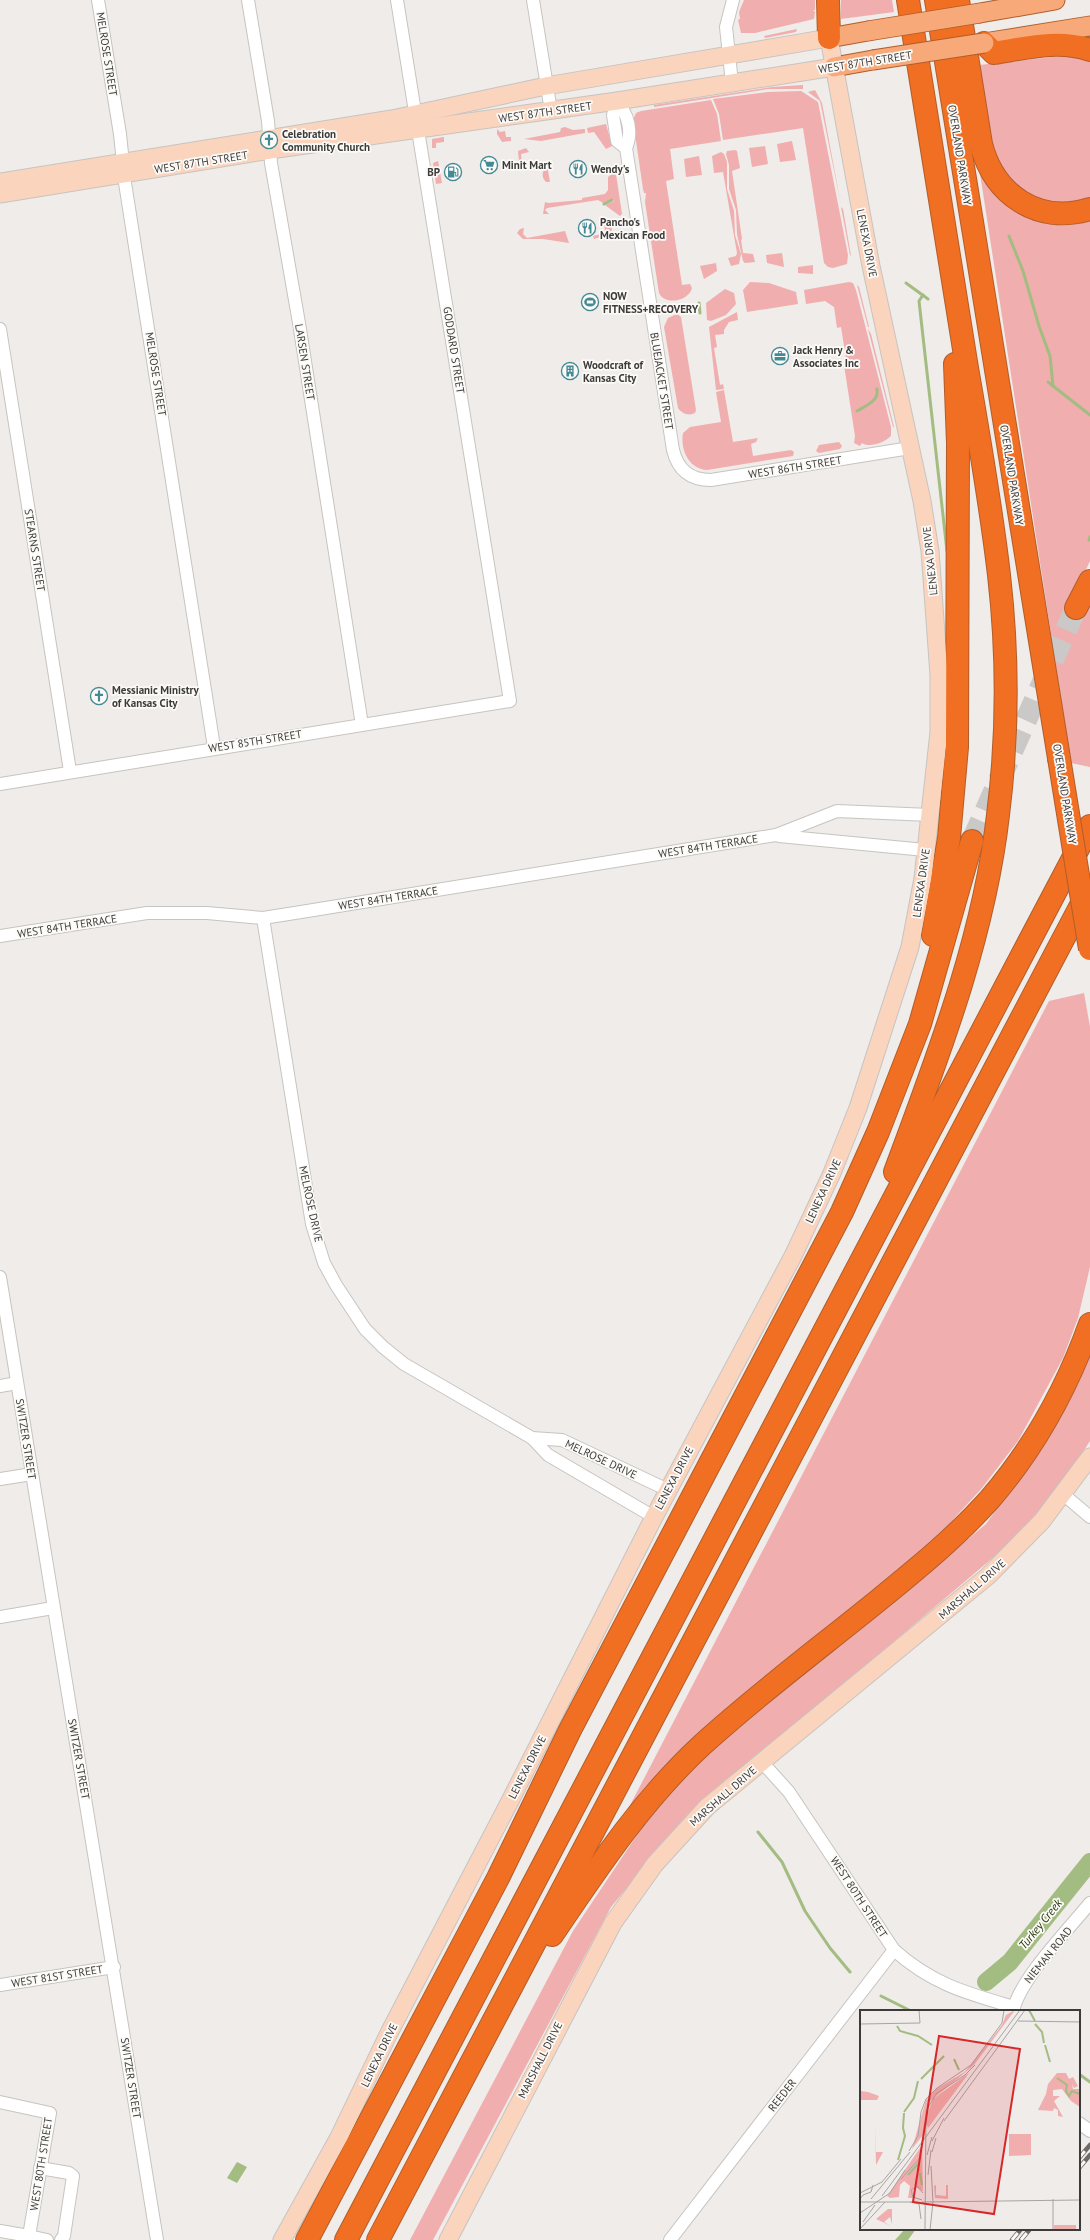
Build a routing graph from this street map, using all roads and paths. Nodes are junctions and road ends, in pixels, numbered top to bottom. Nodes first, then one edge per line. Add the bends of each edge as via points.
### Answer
1 (98, 0) edge
2 (248, 0) edge
3 (398, 0) edge
4 (533, 0) edge
5 (733, 0) edge
6 (828, 0) edge
7 (908, 0) edge
8 (936, 0) edge
9 (958, 0) edge
10 (1055, 0) edge
11 (1090, 26) edge
12 (829, 38) junction
13 (984, 42) junction
14 (1090, 50) edge
15 (728, 55) junction
16 (705, 59) junction
17 (834, 67) junction
18 (732, 83) junction
19 (546, 86) junction
20 (617, 101) junction
21 (550, 111) junction
22 (418, 122) junction
23 (270, 144) junction
24 (124, 168) junction
25 (0, 182) edge
26 (0, 194) edge
27 (1090, 209) edge
28 (950, 264) junction
29 (0, 329) edge
30 (910, 448) junction
31 (682, 470) joint
32 (1090, 581) edge
33 (1076, 608) tunnel mouth
34 (510, 701) joint
35 (362, 725) junction
36 (214, 748) junction
37 (70, 771) junction
38 (0, 784) edge
39 (930, 815) junction
40 (1090, 826) edge
41 (776, 835) junction
42 (972, 841) tunnel mouth
43 (925, 850) junction
44 (1090, 888) edge
45 (263, 918) junction
46 (0, 936) edge
47 (1090, 949) edge
48 (878, 1132) junction
49 (867, 1250) junction
50 (0, 1278) edge
51 (2, 1304) edge
52 (1090, 1324) edge
53 (16, 1383) junction
54 (0, 1386) edge
55 (532, 1438) junction
56 (1090, 1457) edge
57 (32, 1474) junction
58 (0, 1479) edge
59 (668, 1490) junction
60 (1064, 1494) junction
61 (654, 1517) junction
62 (1090, 1517) edge
63 (53, 1608) junction
64 (0, 1617) edge
65 (762, 1762) junction
66 (1090, 1903) edge
67 (894, 1950) junction
68 (114, 1967) junction
69 (0, 1985) edge
70 (1013, 2009) edge
71 (489, 2029) junction
72 (0, 2102) edge
73 (1080, 2124) edge
74 (1090, 2131) edge
75 (40, 2168) junction
76 (0, 2231) edge
77 (29, 2236) junction
78 (47, 2240) edge
79 (61, 2240) edge
80 (157, 2240) edge
81 (282, 2240) edge
82 (306, 2240) edge
83 (346, 2240) edge
84 (378, 2240) edge
85 (448, 2240) edge
86 (670, 2240) edge

1 - 24 street, MELROSE STREET
2 - 23 street, LARSEN STREET
3 - 22 street, GODDARD STREET
4 - 19 street
5 - 15 street via 726,27
6 - 12 highway
7 - 28 highway
8 - 47 highway, OVERLAND PARKWAY, bridge
9 - 27 highway via 981,144 991,172 1008,192 1029,206 1066,214
10 - 12 main road, WEST 87TH STREET, bridge
11 - 13 main road, WEST 87TH STREET
12 - 15 street, WEST 87TH STREET
12 - 17 street, LENEXA DRIVE
13 - 14 highway via 994,53 1060,44
13 - 17 main road, WEST 87TH STREET, bridge
15 - 16 street, WEST 87TH STREET
15 - 18 street
16 - 19 street, WEST 87TH STREET
16 - 20 street via 690,72 622,84
17 - 18 street, WEST 87TH STREET
17 - 30 street, LENEXA DRIVE via 871,266
18 - 20 street, WEST 87TH STREET
19 - 21 street
19 - 22 street, WEST 87TH STREET
20 - 21 street, WEST 87TH STREET
20 - 31 street, BLUEJACKET STREET via 627,113 630,138 626,148 671,437 676,459
21 - 22 street, WEST 87TH STREET
22 - 23 street, WEST 87TH STREET via 374,136
22 - 23 street, WEST 87TH STREET via 392,119
22 - 34 street, GODDARD STREET
23 - 24 street, WEST 87TH STREET
23 - 35 street, LARSEN STREET
24 - 25 street, WEST 87TH STREET
24 - 26 street, WEST 87TH STREET
24 - 36 street, MELROSE STREET
28 - 48 highway via 958,443 958,696 955,783 944,875 926,966 912,1022
28 - 49 highway via 1000,577 1006,725 1003,765 998,817 987,880 965,972 943,1042
29 - 37 street, STEARNS STREET
30 - 31 street, WEST 86TH STREET via 711,480 701,480 687,475
30 - 39 street, LENEXA DRIVE via 930,551 939,675 939,732
32 - 33 highway
34 - 35 street, WEST 85TH STREET
35 - 36 street, WEST 85TH STREET
36 - 37 street, WEST 85TH STREET
37 - 38 street, WEST 85TH STREET
39 - 41 street, WEST 84TH TERRACE via 837,811
39 - 43 street, LENEXA DRIVE
40 - 49 highway
41 - 43 street, WEST 84TH TERRACE
41 - 45 street, WEST 84TH TERRACE
42 - 48 highway via 920,1024
43 - 59 street, LENEXA DRIVE via 923,878 910,947 858,1108 832,1174 793,1256
44 - 71 highway
45 - 46 street, WEST 84TH TERRACE via 200,912 147,913
45 - 55 street, MELROSE DRIVE via 312,1224 324,1263 365,1329 404,1364
48 - 82 highway via 842,1212 570,1730 498,1878
49 - 83 highway
50 - 51 street, SWITZER STREET
51 - 53 street, SWITZER STREET
52 - 71 highway via 1080,1352 1051,1412 1014,1468 989,1499 926,1560 732,1718 671,1775 603,1860
53 - 54 street
53 - 57 street, SWITZER STREET
55 - 59 street, MELROSE DRIVE via 562,1440
55 - 61 street, MELROSE DRIVE via 548,1455
56 - 60 street, MARSHALL DRIVE
57 - 58 street
57 - 63 street, SWITZER STREET
59 - 61 street, LENEXA DRIVE
60 - 62 street
60 - 65 street, MARSHALL DRIVE via 1018,1548 988,1576
61 - 81 street, LENEXA DRIVE via 389,2033 339,2137
63 - 64 street
63 - 68 street, SWITZER STREET
65 - 67 street, WEST 80TH STREET via 789,1792
65 - 85 street, MARSHALL DRIVE via 707,1806 654,1864 631,1894 578,1986
66 - 70 street, NIEMAN ROAD via 1025,1982
67 - 70 street, WEST 80TH STREET via 912,1967 936,1981
67 - 86 street, REEDER
68 - 69 street, WEST 81ST STREET
68 - 80 street, SWITZER STREET
71 - 84 highway
72 - 75 street, WEST 80TH STREET via 50,2112
73 - 74 street
75 - 77 street, WEST 80TH STREET
75 - 79 street via 73,2176
76 - 77 street
77 - 78 street

